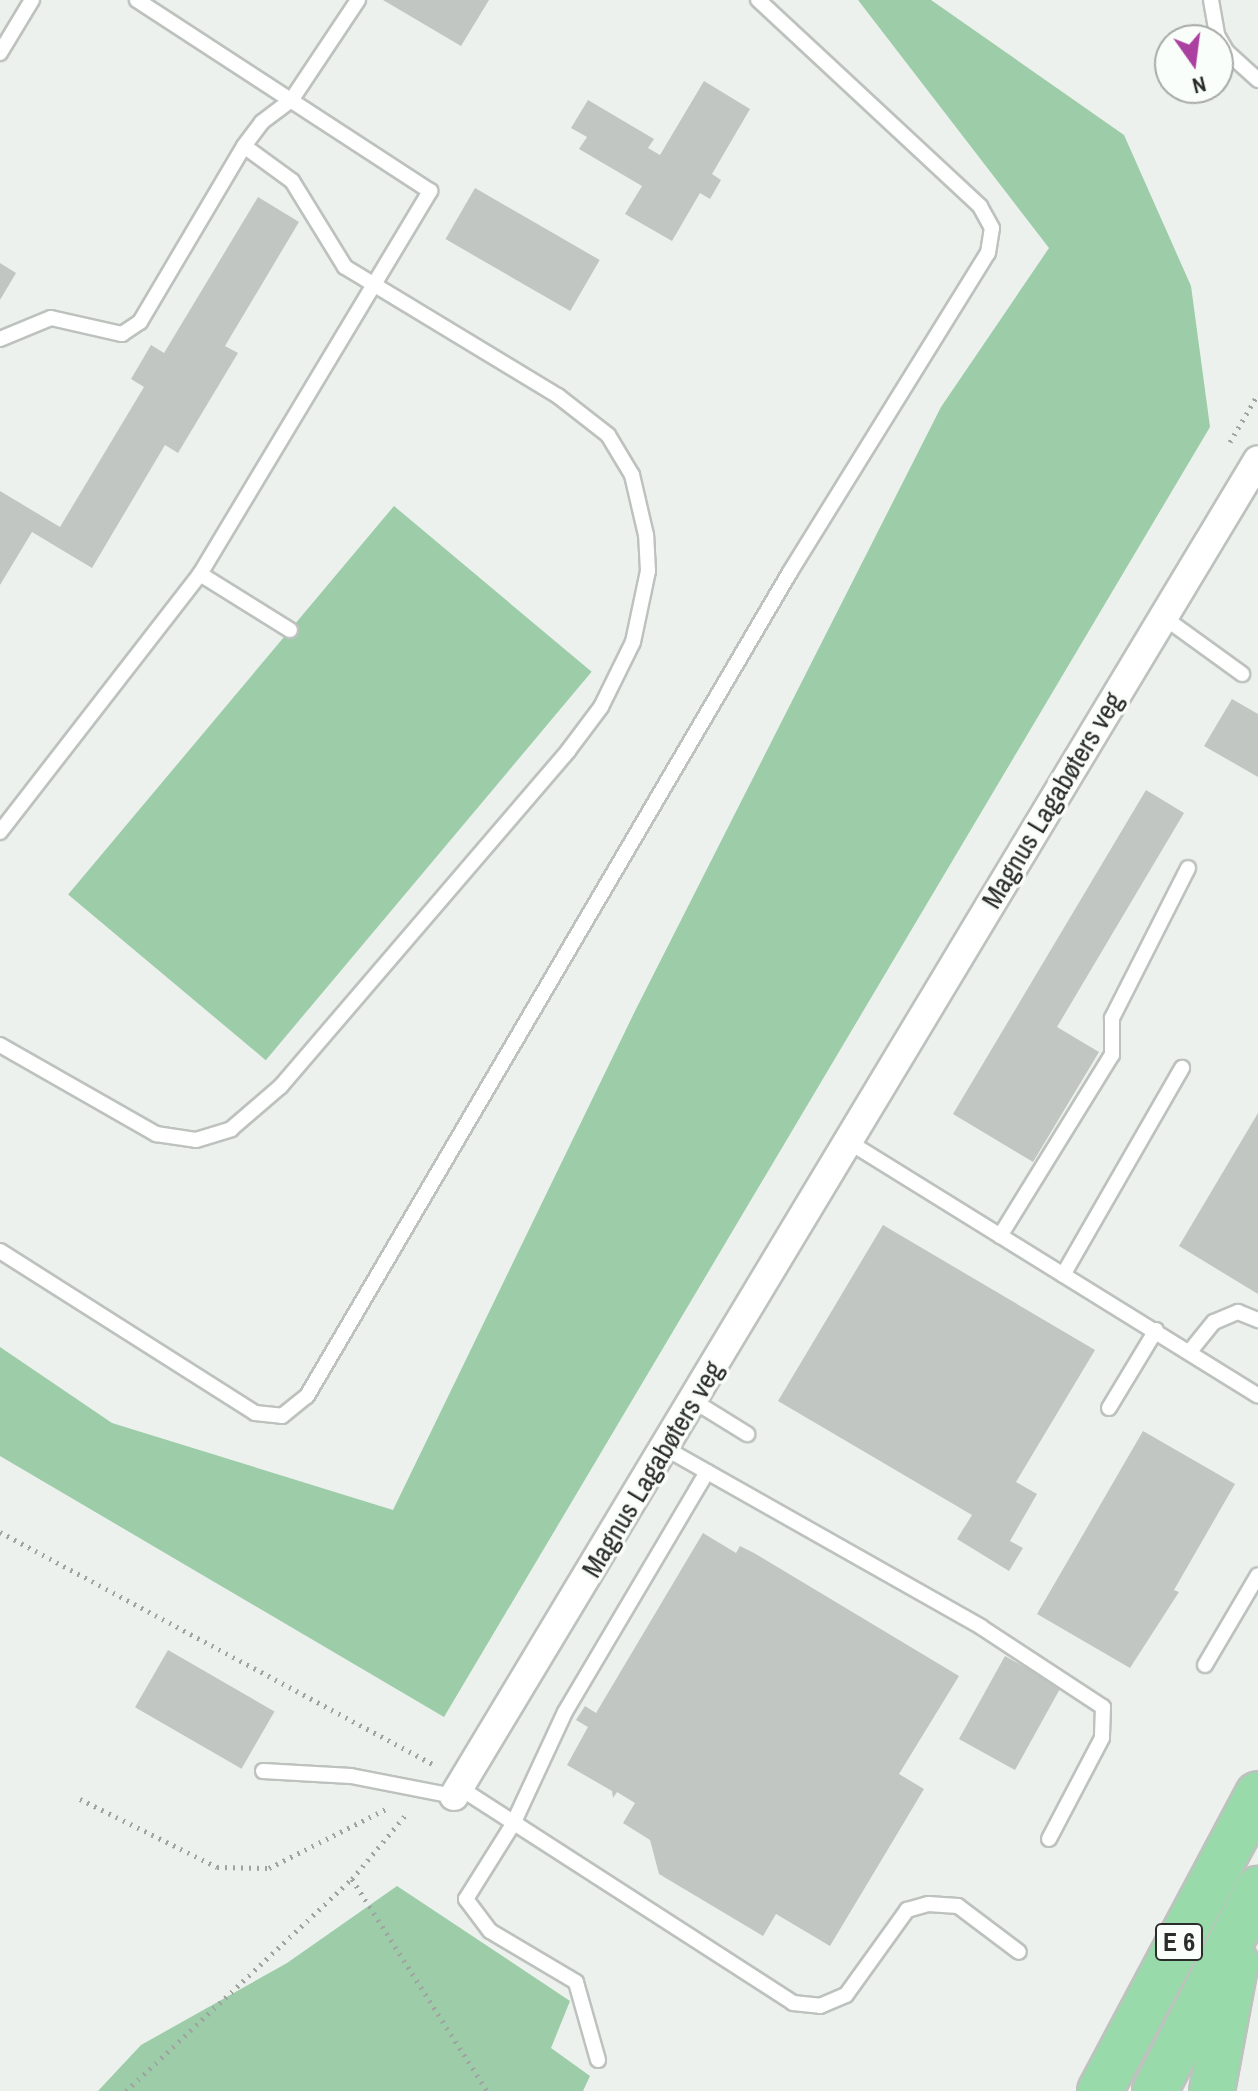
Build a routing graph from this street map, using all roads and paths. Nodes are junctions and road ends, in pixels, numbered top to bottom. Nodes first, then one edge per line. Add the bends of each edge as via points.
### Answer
1 (32, 0) edge
2 (137, 0) edge
3 (358, 0) edge
4 (758, 0) edge
5 (1211, 0) edge
6 (0, 53) edge
7 (1258, 80) edge
8 (292, 99) junction
9 (244, 146) junction
10 (370, 286) junction
11 (0, 339) edge
12 (1258, 394) edge
13 (1222, 456) dead end
14 (1258, 460) edge
15 (200, 574) junction
16 (1162, 616) junction
17 (290, 630) dead end
18 (1242, 674) dead end
19 (0, 832) edge
20 (1188, 868) dead end
21 (0, 1045) edge
22 (1182, 1068) dead end
23 (849, 1142) junction
24 (1000, 1236) junction
25 (0, 1251) edge
26 (1063, 1275) junction
27 (1258, 1320) edge
28 (1156, 1330) junction
29 (1191, 1350) junction
30 (1258, 1396) edge
31 (692, 1400) junction
32 (1109, 1408) dead end
33 (747, 1434) dead end
34 (665, 1448) junction
35 (707, 1472) junction
36 (0, 1532) edge
37 (1258, 1575) edge
38 (1205, 1665) dead end
39 (446, 1755) dead end
40 (438, 1768) junction
41 (263, 1771) dead end
42 (423, 1791) junction
43 (457, 1792) junction
44 (1258, 1794) edge
45 (80, 1799) dead end
46 (513, 1824) junction
47 (1049, 1839) dead end
48 (352, 1879) junction
49 (1251, 1903) edge
50 (1019, 1952) dead end
51 (598, 2060) dead end
52 (126, 2091) edge
53 (487, 2091) edge
54 (1100, 2091) edge
55 (1155, 2091) edge
56 (1212, 2091) edge

1 - 6 lane
2 - 8 lane
3 - 8 lane
4 - 25 lane via 980,206 992,228 988,253 790,572 307,1396 282,1416 255,1413
5 - 7 lane via 1222,44
8 - 9 lane via 262,122
8 - 10 lane via 430,191
9 - 10 lane via 292,181 345,267
9 - 11 lane via 129,332 107,333 51,318
10 - 15 lane
10 - 21 lane via 558,396 620,451 641,502 648,571 633,642 618,678 568,751 498,835 281,1086 231,1129 196,1140 156,1134
12 - 13 path
14 - 16 street, Magnus Lagabøters veg
15 - 17 lane
15 - 19 lane
16 - 18 lane
16 - 23 street, Magnus Lagabøters veg
20 - 24 lane via 1112,1018 1112,1055
22 - 26 lane
23 - 24 lane
23 - 31 street, Magnus Lagabøters veg
24 - 26 lane
26 - 28 lane
27 - 29 lane via 1238,1312 1214,1322
28 - 29 lane
28 - 32 lane
29 - 30 lane
31 - 33 lane
31 - 34 street, Magnus Lagabøters veg
34 - 35 lane
34 - 43 street, Magnus Lagabøters veg
35 - 46 lane via 565,1712
35 - 47 lane via 981,1627 1103,1707 1102,1738
36 - 40 path
37 - 38 lane
39 - 40 path
40 - 42 path
41 - 42 lane via 351,1776
42 - 43 lane
42 - 45 path via 269,1868 217,1867
42 - 48 path via 383,1847
43 - 46 lane
44 - 54 highway, E 6
46 - 50 lane via 793,2003 820,2006 846,1995 907,1910 928,1904 958,1906
46 - 51 lane via 466,1899 490,1931 576,1982
48 - 52 path
48 - 53 path
49 - 55 highway, E 6
49 - 56 highway, E 6

